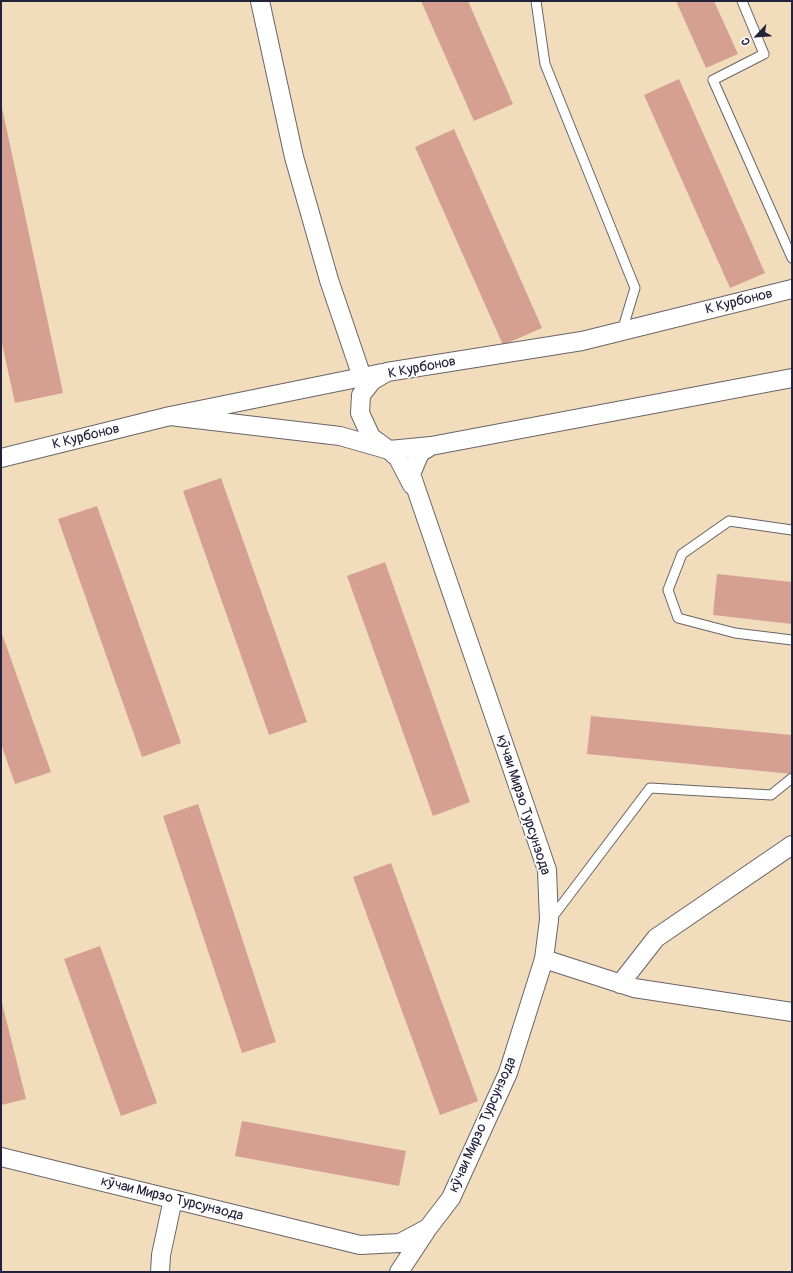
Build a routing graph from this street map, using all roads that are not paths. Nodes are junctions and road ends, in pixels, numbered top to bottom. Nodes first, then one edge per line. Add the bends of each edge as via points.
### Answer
1 (260, 1) edge
2 (536, 1) edge
3 (742, 1) edge
4 (792, 258) edge
5 (792, 289) edge
6 (622, 331) junction
7 (387, 372) junction
8 (362, 377) junction
9 (792, 378) edge
10 (170, 416) junction
11 (431, 446) junction
12 (389, 450) junction
13 (1, 458) edge
14 (420, 502) junction
15 (792, 530) edge
16 (792, 640) edge
17 (792, 778) edge
18 (792, 845) edge
19 (549, 920) junction
20 (544, 960) junction
21 (620, 984) junction
22 (792, 1012) edge
23 (1, 1157) edge
24 (173, 1199) junction
25 (428, 1228) junction
26 (160, 1272) edge
27 (401, 1272) edge

1 - 8 street via 294,157 329,280
2 - 6 lane via 545,64 635,288
3 - 4 lane via 764,54 712,80
5 - 6 street, К Курбонов
6 - 7 street, К Курбонов via 582,341
7 - 8 street, К Курбонов
7 - 12 street, К Курбонов via 372,381 361,395 360,413 371,437
8 - 10 street, К Курбонов
9 - 11 street
10 - 12 street via 340,436
10 - 13 street, К Курбонов
11 - 12 street
11 - 14 street via 420,453 411,474
12 - 14 street, К Курбонов via 398,458
14 - 19 street, кӯчаи Мирзо Турсунзода via 547,870
15 - 16 lane via 729,521 682,554 668,590 678,618 735,633
17 - 19 lane via 771,795 650,788
18 - 21 street via 656,938
19 - 20 street, кӯчаи Мирзо Турсунзода
20 - 21 street
20 - 25 street, кӯчаи Мирзо Турсунзода via 508,1073 451,1198
21 - 22 street
23 - 24 street, кӯчаи Мирзо Турсунзода
24 - 25 street, кӯчаи Мирзо Турсунзода via 360,1245 400,1244
24 - 26 street
25 - 27 street

